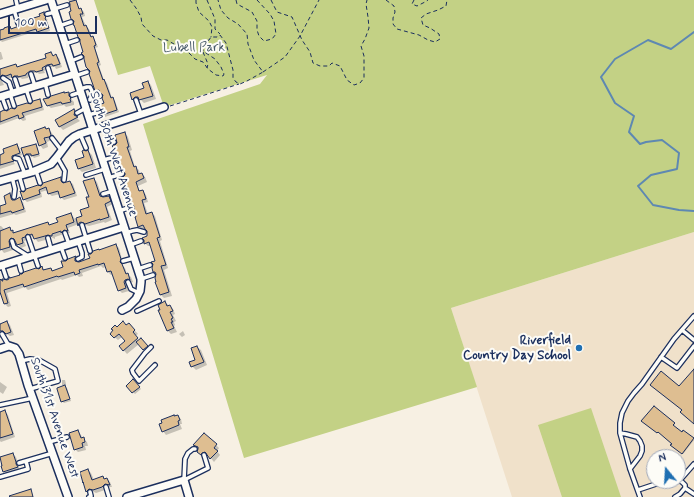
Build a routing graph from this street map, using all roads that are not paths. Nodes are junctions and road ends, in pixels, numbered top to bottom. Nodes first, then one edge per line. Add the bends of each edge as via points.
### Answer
1 (16, 0) edge
2 (46, 0) edge
3 (51, 0) edge
4 (67, 5) dead end
5 (16, 9) junction
6 (54, 11) junction
7 (0, 14) edge
8 (47, 14) dead end
9 (71, 22) dead end
10 (18, 23) dead end
11 (59, 26) junction
12 (77, 40) dead end
13 (65, 44) junction
14 (82, 57) dead end
15 (70, 60) junction
16 (48, 68) dead end
17 (87, 72) dead end
18 (31, 74) dead end
19 (75, 75) junction
20 (3, 78) dead end
21 (15, 79) dead end
22 (52, 81) junction
23 (45, 83) junction
24 (35, 86) junction
25 (26, 89) junction
26 (80, 90) junction
27 (14, 93) junction
28 (48, 95) dead end
29 (72, 95) dead end
30 (100, 96) dead end
31 (1, 97) edge
32 (136, 100) dead end
33 (30, 101) dead end
34 (14, 106) dead end
35 (87, 106) junction
36 (164, 107) road end
37 (6, 108) dead end
38 (100, 112) dead end
39 (77, 113) dead end
40 (141, 114) junction
41 (105, 126) junction
42 (93, 130) junction
43 (80, 134) junction
44 (52, 138) dead end
45 (114, 142) dead end
46 (86, 148) dead end
47 (62, 151) junction
48 (27, 157) dead end
49 (57, 157) junction
50 (115, 157) dead end
51 (15, 158) dead end
52 (103, 160) junction
53 (105, 169) junction
54 (25, 174) junction
55 (122, 174) dead end
56 (86, 175) dead end
57 (108, 178) junction
58 (64, 180) dead end
59 (0, 181) edge
60 (40, 183) dead end
61 (23, 189) dead end
62 (113, 191) junction
63 (103, 194) dead end
64 (14, 197) dead end
65 (131, 207) dead end
66 (119, 211) junction
67 (82, 225) dead end
68 (125, 230) junction
69 (144, 232) dead end
70 (65, 233) dead end
71 (28, 237) dead end
72 (48, 238) dead end
73 (86, 239) junction
74 (12, 241) dead end
75 (78, 241) junction
76 (141, 241) dead end
77 (69, 244) junction
78 (130, 245) junction
79 (61, 246) junction
80 (51, 249) junction
81 (90, 251) dead end
82 (31, 256) junction
83 (65, 258) dead end
84 (134, 258) junction
85 (78, 259) dead end
86 (18, 260) junction
87 (123, 261) dead end
88 (1, 264) edge
89 (150, 265) dead end
90 (38, 266) dead end
91 (138, 269) junction
92 (21, 271) dead end
93 (153, 275) dead end
94 (6, 277) dead end
95 (141, 279) junction
96 (128, 282) dead end
97 (140, 294) junction
98 (159, 301) dead end
99 (122, 310) dead end
100 (137, 311) dead end
101 (694, 316) edge
102 (682, 330) junction
103 (2, 334) dead end
104 (694, 340) edge
105 (694, 346) edge
106 (12, 347) junction
107 (151, 347) dead end
108 (0, 349) edge
109 (661, 357) junction
110 (21, 361) junction
111 (155, 365) dead end
112 (30, 389) junction
113 (33, 398) junction
114 (0, 405) edge
115 (620, 433) junction
116 (67, 437) dead end
117 (49, 442) junction
118 (195, 449) dead end
119 (53, 453) junction
120 (204, 455) dead end
121 (26, 461) junction
122 (19, 463) dead end
123 (694, 464) edge
124 (630, 469) junction
125 (686, 473) edge
126 (0, 477) edge
127 (184, 480) junction
128 (106, 487) dead end
129 (646, 487) edge
130 (684, 489) edge
131 (638, 490) junction
132 (90, 492) dead end
133 (68, 497) edge
134 (89, 497) edge
135 (109, 497) edge
136 (127, 497) edge
137 (189, 497) edge
138 (640, 497) edge
139 (675, 497) edge

1 - 5 lane
2 - 5 street
3 - 6 street, South 30th West Avenue
4 - 6 lane
5 - 7 street
5 - 10 lane
6 - 8 lane
6 - 11 street, South 30th West Avenue
9 - 11 lane
11 - 13 street, South 30th West Avenue
12 - 13 lane
13 - 15 street, South 30th West Avenue
14 - 15 lane
15 - 19 street, South 30th West Avenue
16 - 22 lane
17 - 19 lane
18 - 24 lane
19 - 22 street
19 - 26 street, South 30th West Avenue
20 - 27 lane via 9,82
21 - 27 lane
22 - 23 street
23 - 24 street
23 - 28 lane
24 - 25 street
25 - 27 street
25 - 33 lane
26 - 29 lane
26 - 35 street, South 30th West Avenue
26 - 35 lane via 87,86 92,91
27 - 31 street
27 - 34 lane
30 - 35 lane
31 - 37 lane
32 - 40 lane
35 - 38 lane
35 - 39 lane
35 - 42 street, South 30th West Avenue
36 - 40 street
40 - 41 street
41 - 42 street
41 - 45 lane
42 - 43 street
42 - 52 street, South 30th West Avenue
43 - 46 lane
43 - 47 street via 68,141
44 - 47 lane
47 - 49 street
48 - 54 lane
49 - 54 street via 51,164
49 - 58 lane via 65,171
50 - 52 lane
51 - 54 lane via 19,159
52 - 53 street, South 30th West Avenue
53 - 56 lane
53 - 57 street, South 30th West Avenue
54 - 59 street
54 - 60 lane
54 - 61 lane
54 - 64 lane via 15,189
55 - 57 lane
57 - 62 street, South 30th West Avenue
62 - 63 lane
62 - 66 street, South 30th West Avenue
65 - 66 lane
66 - 68 street, South 30th West Avenue
67 - 73 lane
68 - 69 lane
68 - 73 street
68 - 78 street, South 30th West Avenue
70 - 77 lane
71 - 82 lane
72 - 80 lane
73 - 75 street
73 - 81 lane
74 - 82 lane via 14,247
75 - 77 street
75 - 85 lane via 82,257
76 - 78 lane
77 - 79 street
78 - 84 street, South 30th West Avenue
79 - 80 street
79 - 83 lane
80 - 82 street
82 - 86 street
82 - 90 lane
84 - 87 lane
84 - 91 street, South 30th West Avenue
86 - 88 street
86 - 92 lane
88 - 94 lane
89 - 91 lane
91 - 95 street, South 30th West Avenue
93 - 95 lane
95 - 97 street, South 30th West Avenue
96 - 97 lane via 131,289
97 - 99 street via 133,303
98 - 100 lane
101 - 102 lane
102 - 104 lane
102 - 109 lane
103 - 106 lane
105 - 109 lane via 677,368
106 - 108 street
106 - 110 street, South 31st Avenue West via 19,354
107 - 111 lane via 132,370 139,381
109 - 115 lane via 628,401 622,413
110 - 112 street, South 31st Avenue West
110 - 112 lane via 39,360 55,369 58,382
112 - 113 street, South 31st Avenue West
113 - 114 lane
113 - 117 street, South 31st Avenue West
115 - 124 lane
115 - 124 lane via 636,438 642,446 640,456
116 - 117 lane
117 - 119 street, South 31st Avenue West
118 - 127 lane via 188,453 185,459
119 - 121 lane
119 - 133 street, South 31st Avenue West
120 - 127 lane via 208,468
121 - 122 lane
121 - 126 lane via 28,469
123 - 125 lane
124 - 131 lane
127 - 136 street
127 - 137 street
128 - 135 lane
129 - 131 lane
130 - 139 lane
131 - 138 lane
132 - 134 lane

